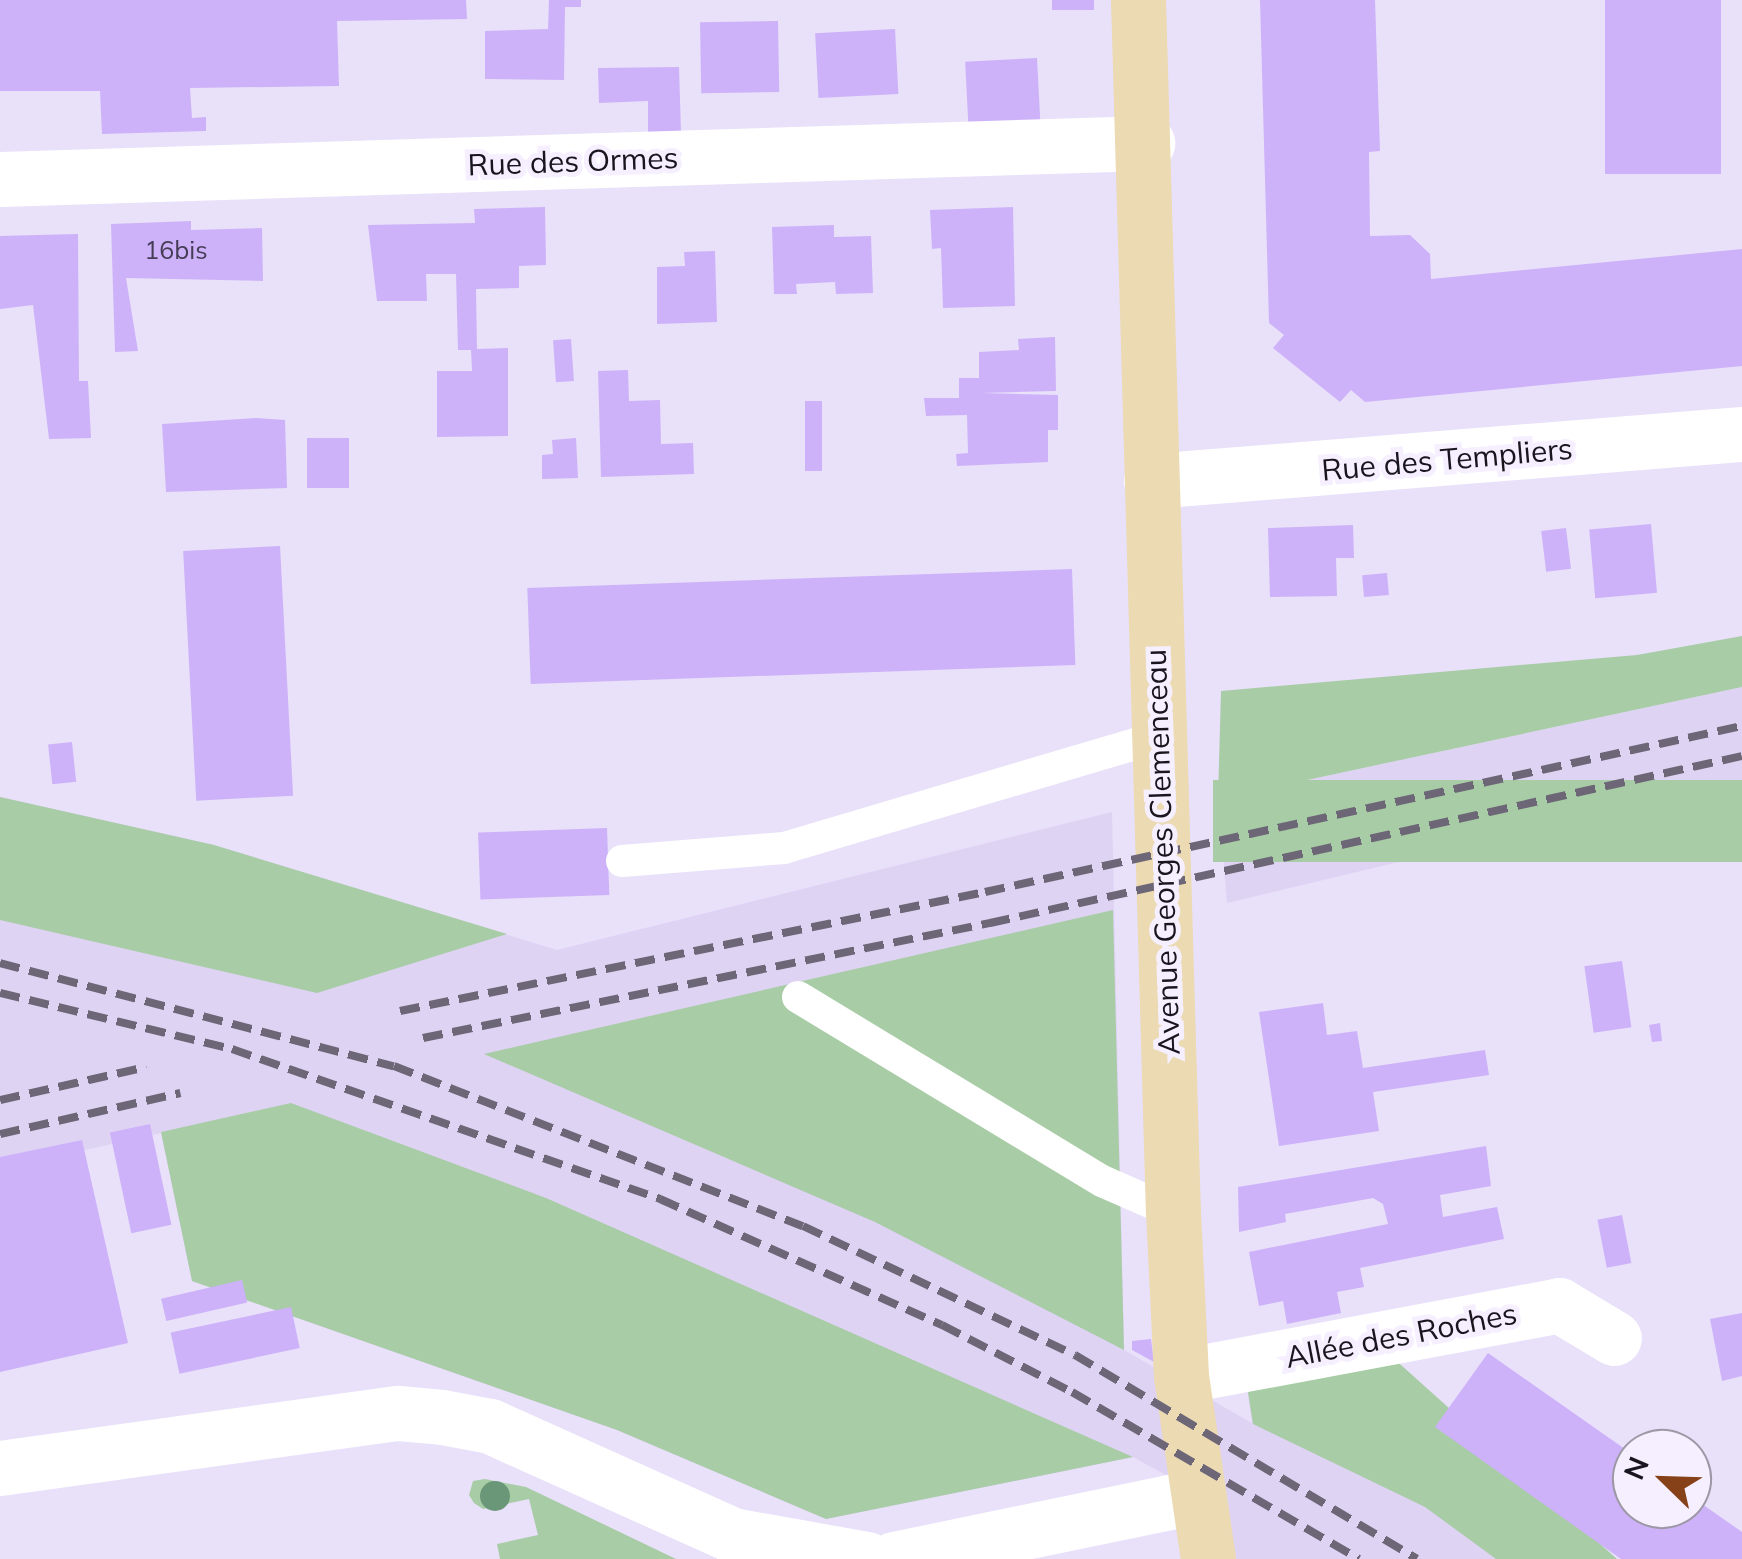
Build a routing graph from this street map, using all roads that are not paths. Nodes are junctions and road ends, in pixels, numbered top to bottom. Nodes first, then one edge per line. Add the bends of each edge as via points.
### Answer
1 (1138, 0) edge
2 (1147, 143) junction
3 (0, 180) edge
4 (1742, 434) edge
5 (1151, 481) junction
6 (1158, 738) junction
7 (622, 861) dead end
8 (798, 997) dead end
9 (1173, 1212) junction
10 (1614, 1338) dead end
11 (1181, 1376) junction
12 (0, 1468) edge
13 (1194, 1497) junction
14 (867, 1559) edge
15 (894, 1559) edge
16 (1208, 1559) edge

1 - 2 main road, Avenue Georges Clemenceau
2 - 3 street, Rue des Ormes
2 - 5 main road, Avenue Georges Clemenceau
4 - 5 street, Rue des Templiers
5 - 6 main road, Avenue Georges Clemenceau
6 - 7 lane via 784,848
6 - 9 main road, Avenue Georges Clemenceau
8 - 9 lane via 1102,1181
9 - 11 main road, Avenue Georges Clemenceau
10 - 11 street, Allée des Roches via 1559,1306
11 - 13 main road, Avenue Georges Clemenceau
12 - 14 street via 398,1413 442,1417 490,1426 732,1535
13 - 15 street
13 - 16 main road, Avenue Georges Clemenceau

